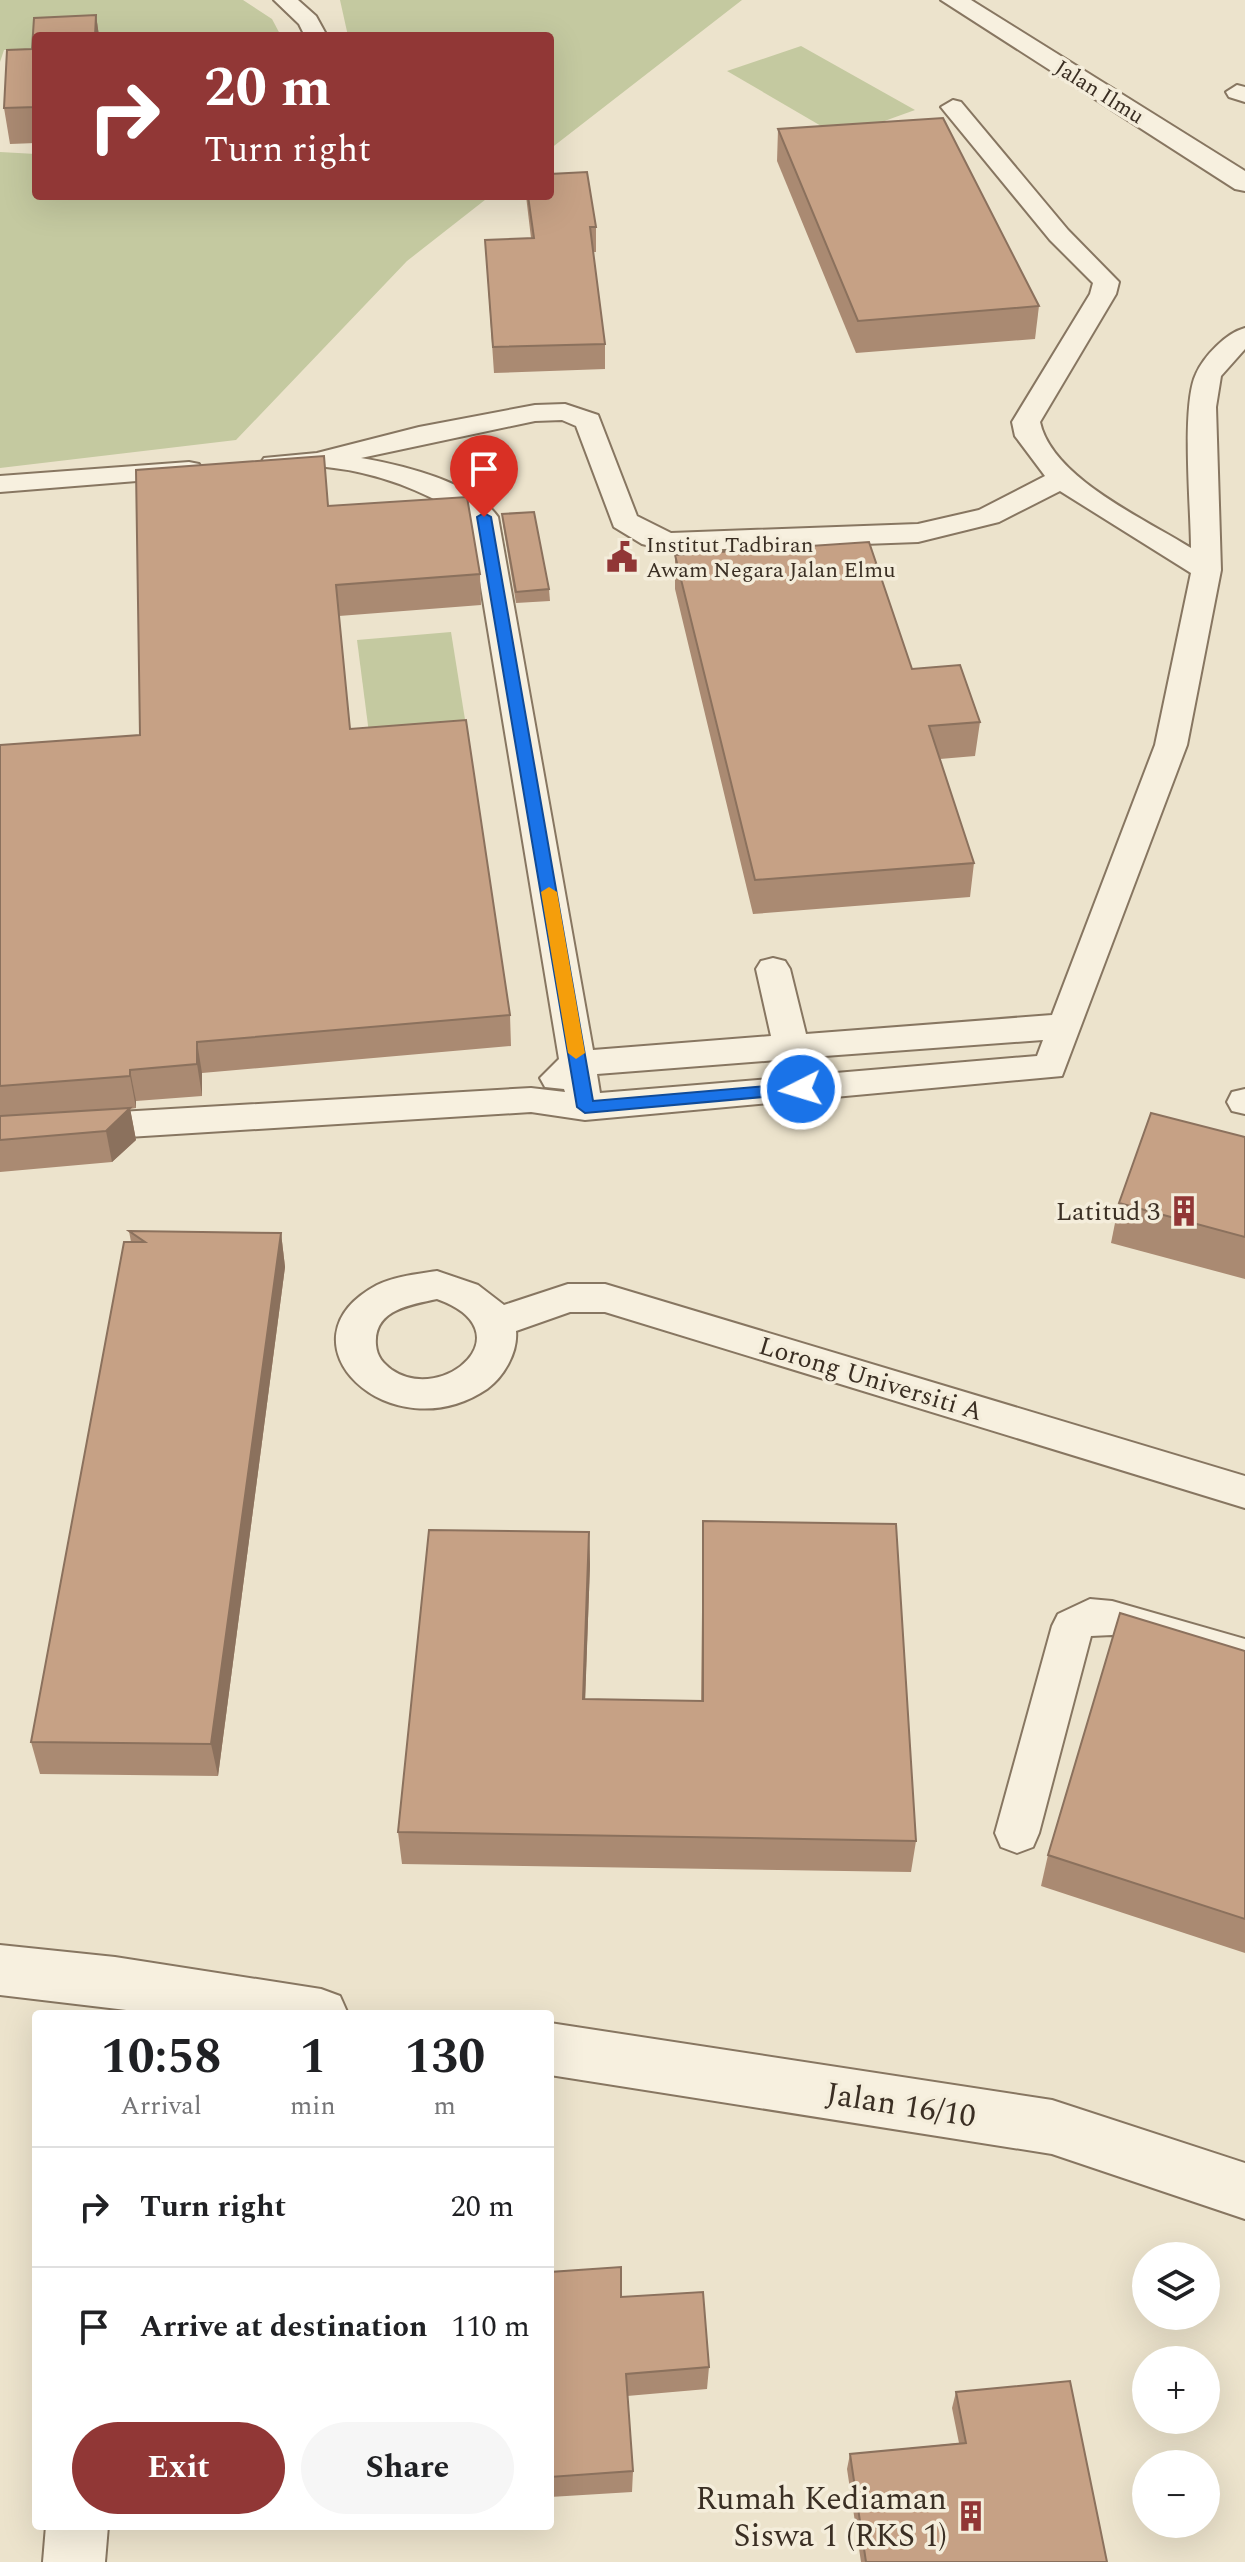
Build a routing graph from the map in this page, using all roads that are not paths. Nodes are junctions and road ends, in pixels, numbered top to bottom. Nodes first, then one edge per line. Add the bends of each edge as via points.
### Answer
1 (285, 0) edge
2 (954, 0) edge
3 (314, 32) edge
4 (953, 107) dead end
5 (1245, 183) edge
6 (1245, 336) edge
7 (317, 461) junction
8 (254, 465) edge
9 (222, 468) edge
10 (1061, 479) junction
11 (0, 484) edge
12 (1206, 570) junction
13 (773, 969) dead end
14 (1065, 1026) junction
15 (791, 1047) junction
16 (578, 1063) junction
17 (801, 1089) junction
18 (531, 1100) junction
19 (585, 1107) junction
20 (0, 1132) edge
21 (496, 1323) dead end
22 (1245, 1492) edge
23 (1245, 1657) edge
24 (1017, 1833) dead end
25 (0, 1970) edge
26 (114, 1998) edge
27 (269, 2010) edge
28 (554, 2050) edge
29 (1245, 2191) edge
30 (77, 2530) edge
31 (74, 2562) edge

1 - 3 lane
2 - 5 street, Jalan Ilmu
4 - 10 lane via 1059,235 1106,282 1026,422 1029,436
6 - 12 lane via 1208,375 1206,386
7 - 8 lane
7 - 10 lane via 419,435 565,412 588,421 624,521 652,538 692,543 918,533 989,516
7 - 16 lane via 394,470 452,494 484,517
9 - 11 lane
10 - 12 lane
12 - 14 lane via 1171,745
13 - 15 lane
14 - 15 lane
14 - 17 lane via 1050,1067
15 - 16 lane
15 - 17 lane
16 - 18 lane
16 - 19 lane
17 - 19 lane
18 - 19 lane
18 - 20 lane
21 - 22 lane, Lorong Universiti A via 568,1298 605,1298
23 - 24 lane via 1112,1618 1090,1616 1073,1626
25 - 26 street
26 - 27 street
28 - 29 street, Jalan 16/10 via 1052,2127
30 - 31 street

